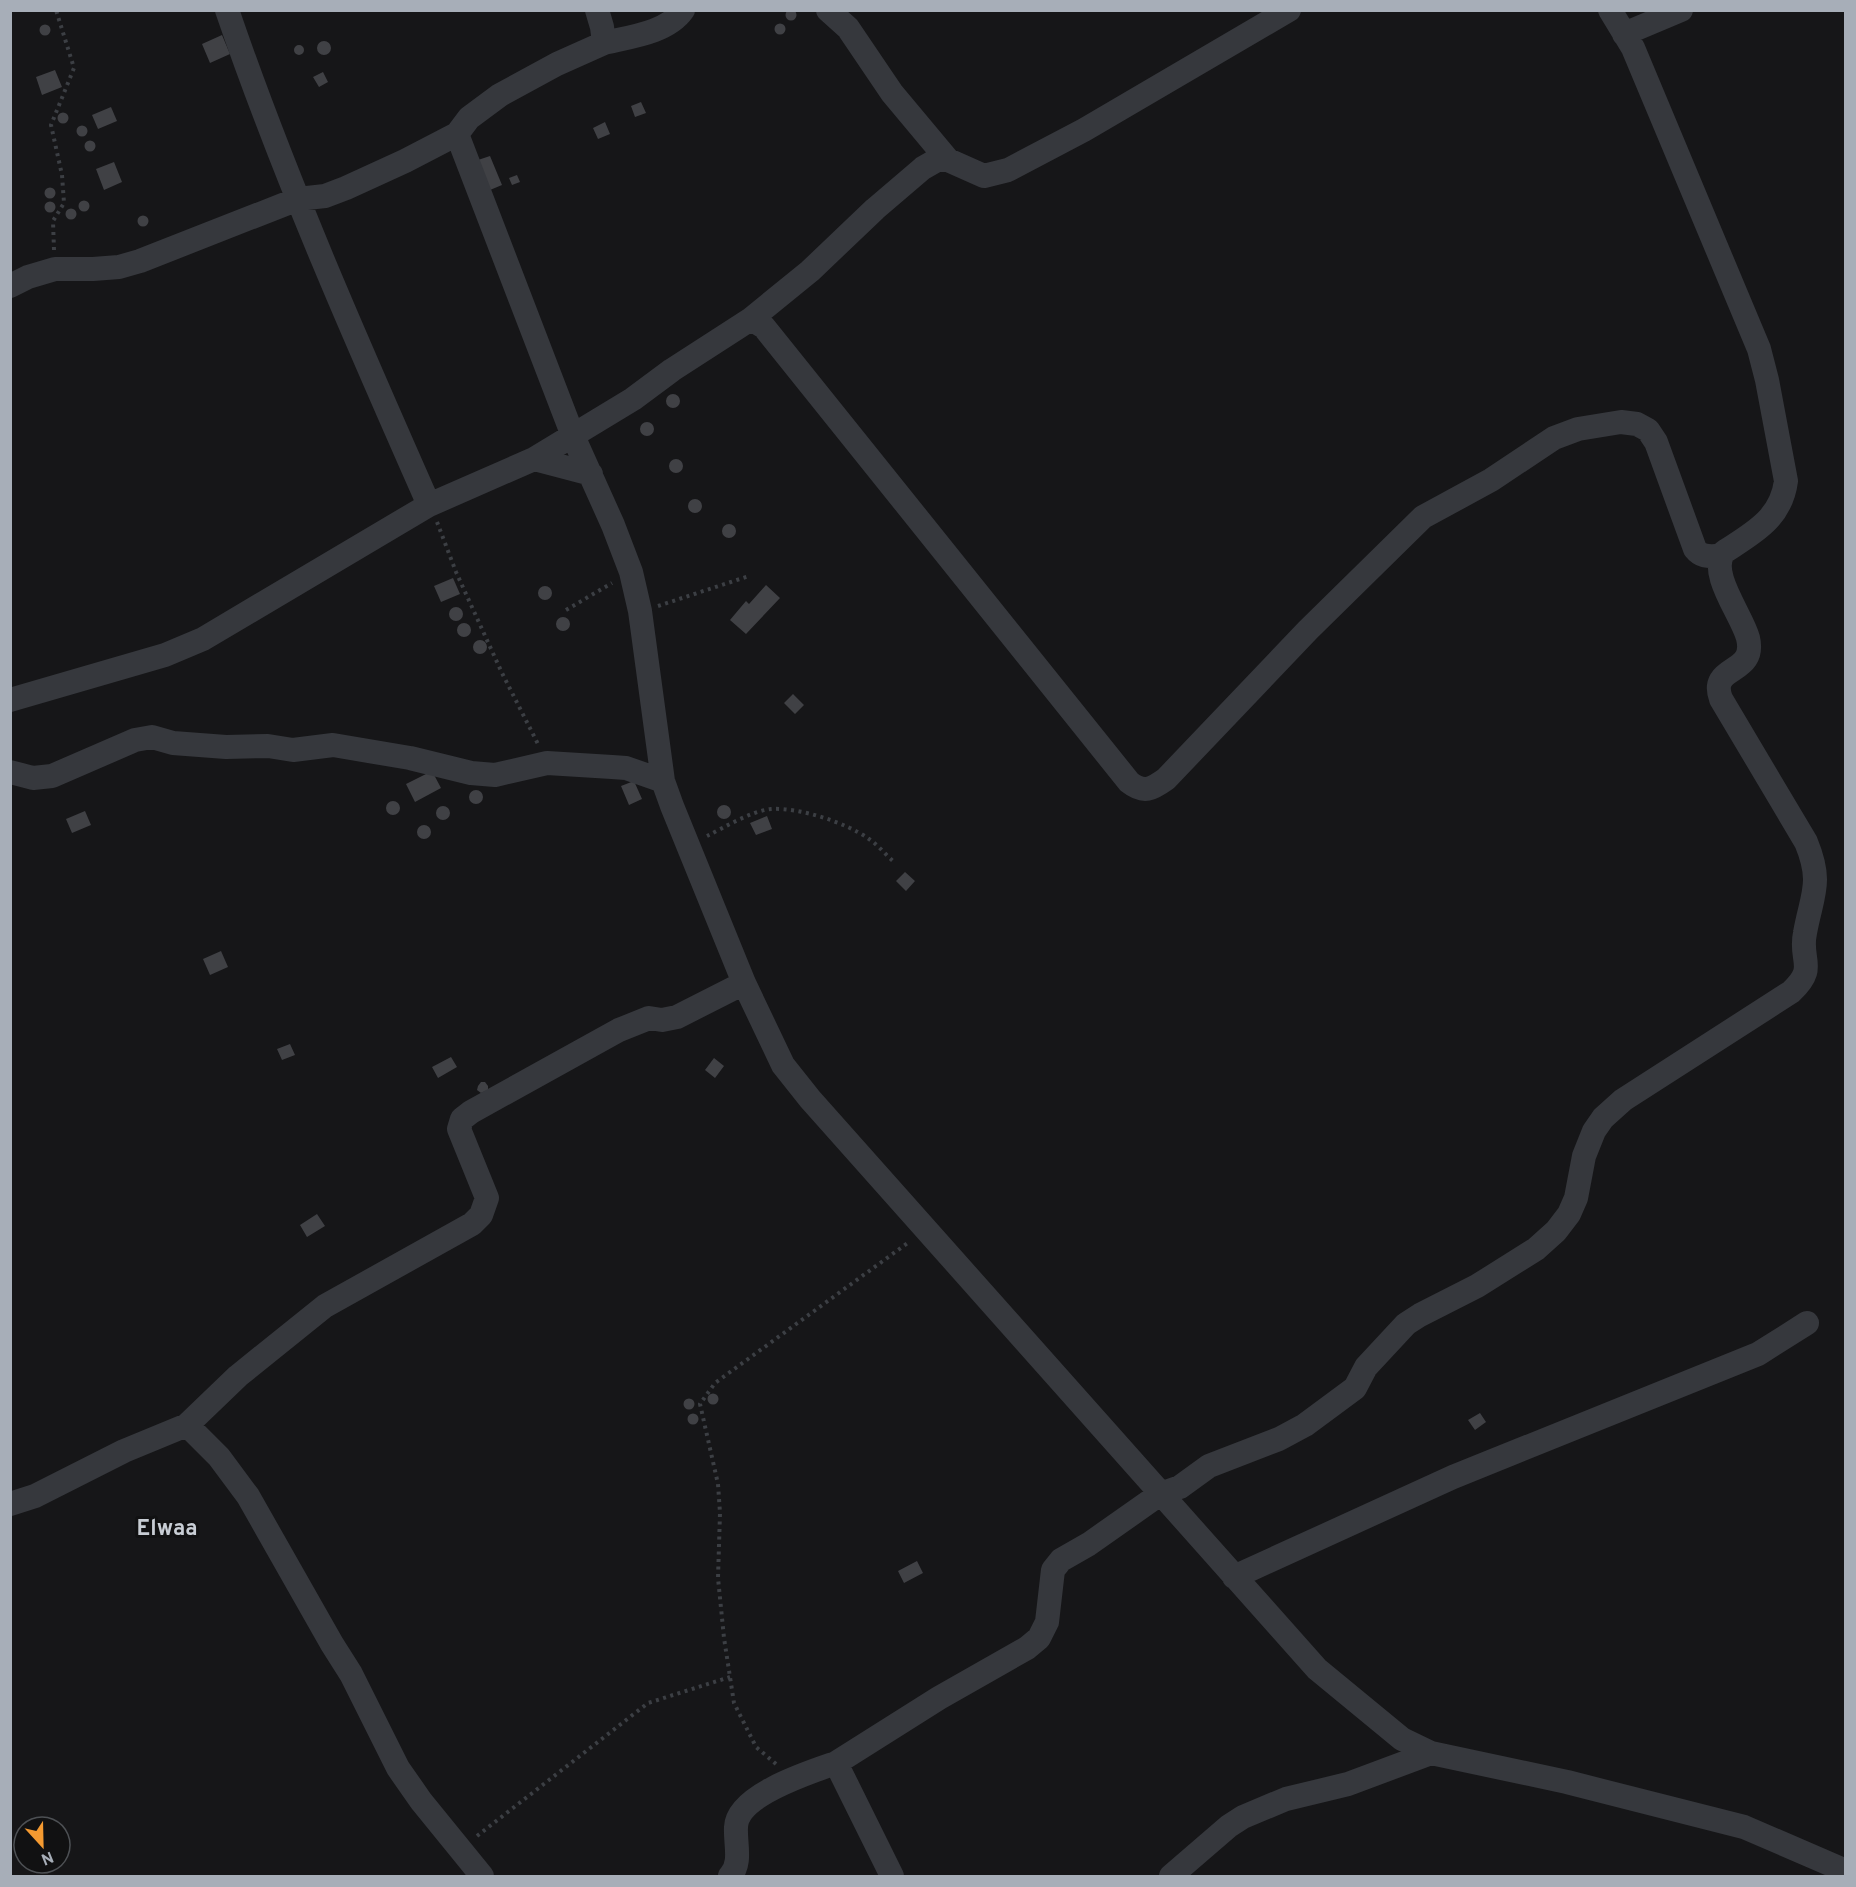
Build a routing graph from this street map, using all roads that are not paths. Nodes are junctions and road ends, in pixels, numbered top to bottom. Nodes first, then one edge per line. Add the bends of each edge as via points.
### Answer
1 (227, 10) edge
2 (597, 10) edge
3 (683, 10) edge
4 (828, 10) edge
5 (1289, 10) edge
6 (1610, 10) edge
7 (1681, 10) edge
8 (1624, 34) junction
9 (603, 43) junction
10 (457, 134) junction
11 (948, 160) junction
12 (298, 199) junction
13 (10, 286) edge
14 (751, 319) junction
15 (573, 436) junction
16 (534, 459) junction
17 (591, 474) junction
18 (429, 505) junction
19 (1720, 556) junction
20 (10, 700) edge
21 (10, 772) edge
22 (663, 781) junction
23 (744, 982) junction
24 (1807, 1323) dead end
25 (187, 1425) junction
26 (1160, 1494) junction
27 (10, 1504) edge
28 (1234, 1577) junction
29 (1431, 1753) junction
30 (836, 1763) junction
31 (1845, 1870) edge
32 (482, 1876) edge
33 (730, 1876) edge
34 (892, 1876) edge
35 (1171, 1876) edge

1 - 12 street
2 - 9 street
3 - 9 street via 668,23 645,33
4 - 11 street via 852,33 892,93
5 - 11 street via 1008,170 984,176
6 - 8 street
7 - 8 street
8 - 19 street via 1759,349 1786,480 1762,528
9 - 10 street via 500,95 469,117
10 - 12 street via 346,188 325,196
10 - 15 street
11 - 14 street via 937,160 923,168
12 - 13 street via 140,261 119,267 55,268
12 - 18 street
14 - 15 street
14 - 19 street via 764,327 1138,789 1147,789 1166,779 1308,630 1423,518 1491,480 1554,438 1578,429 1621,422 1648,430 1656,442 1695,549 1705,556
15 - 16 street
15 - 17 street
16 - 17 street
16 - 18 street
17 - 22 street via 631,572
18 - 20 street via 203,639 165,655
19 - 26 street via 1722,577 1747,635 1749,654 1726,674 1718,690 1812,858 1815,889 1804,934 1806,974 1801,983 1623,1100 1603,1118 1584,1156 1569,1214 1536,1249 1406,1324 1366,1367 1355,1388 1305,1425 1209,1467 1180,1487
21 - 22 street via 33,778 52,776 135,740 152,737 173,743 226,747 293,750 333,746 495,775 547,763 626,768
22 - 23 street
23 - 25 street via 677,1017 645,1019 619,1030 462,1119 459,1129 487,1198 481,1215 472,1224 325,1306 238,1376
23 - 26 street via 783,1065 810,1099
24 - 28 street via 1758,1354 1453,1477
25 - 27 street
25 - 32 street via 219,1457 248,1496 351,1674 398,1768
26 - 28 street
26 - 30 street via 1061,1560 1050,1583 1047,1622 1033,1643
28 - 29 street via 1317,1669 1402,1739
29 - 31 street via 1567,1782 1744,1827
29 - 35 street via 1348,1784 1286,1799 1243,1817
30 - 33 street via 792,1778 747,1805 735,1826 737,1863
30 - 34 street

